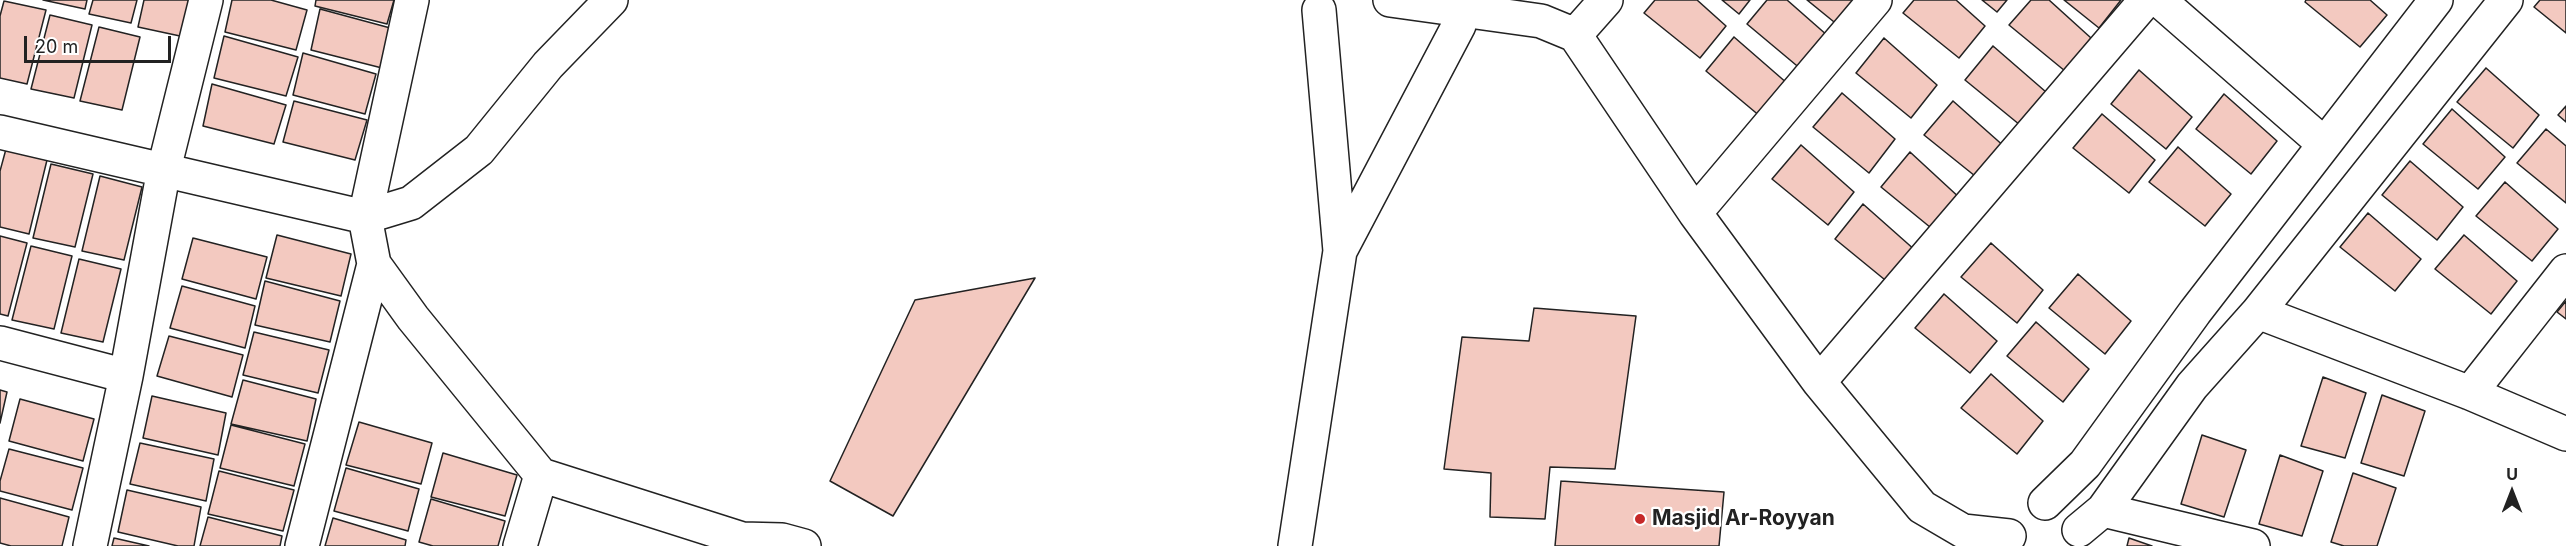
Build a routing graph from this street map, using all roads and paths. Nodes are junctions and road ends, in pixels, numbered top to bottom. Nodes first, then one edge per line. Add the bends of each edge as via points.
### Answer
1 (206, 0) edge
2 (412, 0) edge
3 (611, 0) edge
4 (1390, 0) edge
5 (1606, 0) edge
6 (1875, 0) edge
7 (2146, 0) edge
8 (2159, 0) edge
9 (2436, 0) edge
10 (2506, 0) edge
11 (1319, 10) dead end
12 (1459, 25) dead end
13 (1579, 30) junction
14 (0, 132) edge
15 (2324, 144) junction
16 (164, 169) junction
17 (1695, 213) junction
18 (365, 217) junction
19 (1340, 252) junction
20 (374, 264) junction
21 (2566, 271) edge
22 (2258, 312) junction
23 (0, 343) edge
24 (126, 376) junction
25 (1820, 382) junction
26 (2470, 393) junction
27 (2566, 434) edge
28 (541, 476) junction
29 (2045, 503) junction
30 (2087, 528) edge
31 (742, 542) edge
32 (1999, 543) edge
33 (90, 546) edge
34 (302, 546) edge
35 (520, 546) edge
36 (804, 546) edge
37 (1296, 546) edge
38 (2253, 546) edge

1 - 16 street
2 - 18 street
3 - 18 street via 548,65 480,150 411,203
4 - 13 street
5 - 13 street
6 - 17 street
7 - 25 street
8 - 15 street
9 - 15 street
10 - 22 street
11 - 19 street
12 - 19 street
13 - 17 street
14 - 16 street
15 - 29 street via 2085,464
16 - 18 street
16 - 24 street
17 - 25 street
18 - 20 street
19 - 37 street
20 - 28 street
20 - 34 street
21 - 26 street
22 - 26 street
22 - 30 street via 2192,386
23 - 24 street
24 - 33 street
25 - 32 street via 1922,507 1963,531
26 - 27 street
28 - 31 street
28 - 35 street
29 - 30 street via 2066,511
29 - 32 street via 2017,516
30 - 38 street
31 - 36 street via 782,540

